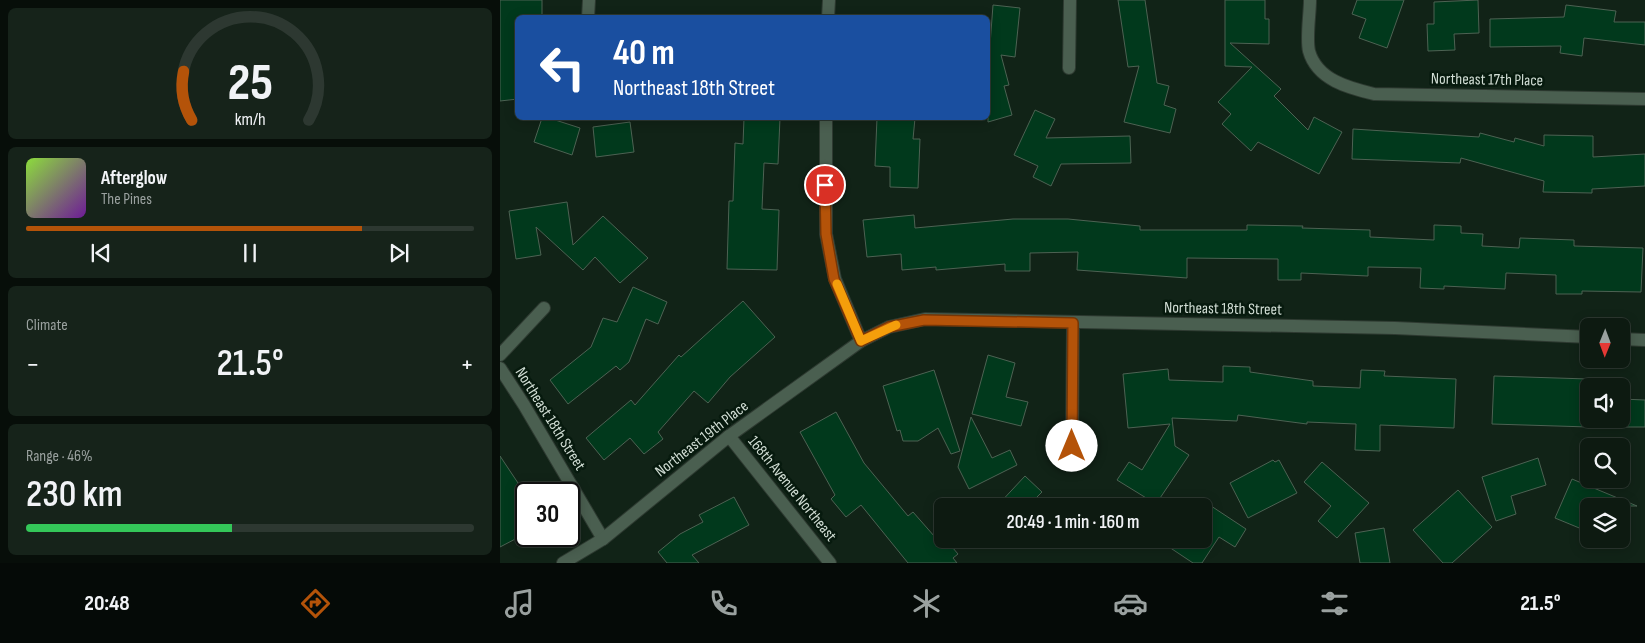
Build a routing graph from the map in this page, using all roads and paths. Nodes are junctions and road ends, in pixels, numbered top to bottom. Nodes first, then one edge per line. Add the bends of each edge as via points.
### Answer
1 (589, 0) edge
2 (828, 0) edge
3 (1070, 0) edge
4 (1310, 0) edge
5 (588, 15) edge
6 (828, 15) edge
7 (1069, 68) dead end
8 (1645, 99) edge
9 (826, 120) edge
10 (544, 308) dead end
11 (1073, 323) junction
12 (1580, 337) edge
13 (1630, 339) edge
14 (1645, 340) edge
15 (861, 341) junction
16 (500, 355) edge
17 (500, 368) edge
18 (729, 436) junction
19 (1072, 446) dead end
20 (603, 539) junction
21 (563, 563) edge
22 (830, 563) edge

1 - 5 street
2 - 6 street
3 - 7 street
4 - 8 street, Northeast 17th Place via 1309,50 1319,68 1332,80 1351,89 1374,94
9 - 15 street via 826,234 834,279
10 - 16 street
11 - 12 street, Northeast 18th Street via 1395,328
11 - 15 street, Northeast 18th Street via 924,320 889,327
11 - 19 street
13 - 14 street
15 - 18 street, Northeast 19th Place
17 - 20 street, Northeast 18th Street
18 - 20 street, Northeast 19th Place
18 - 22 street, 168th Avenue Northeast
20 - 21 street, Northeast 19th Place

